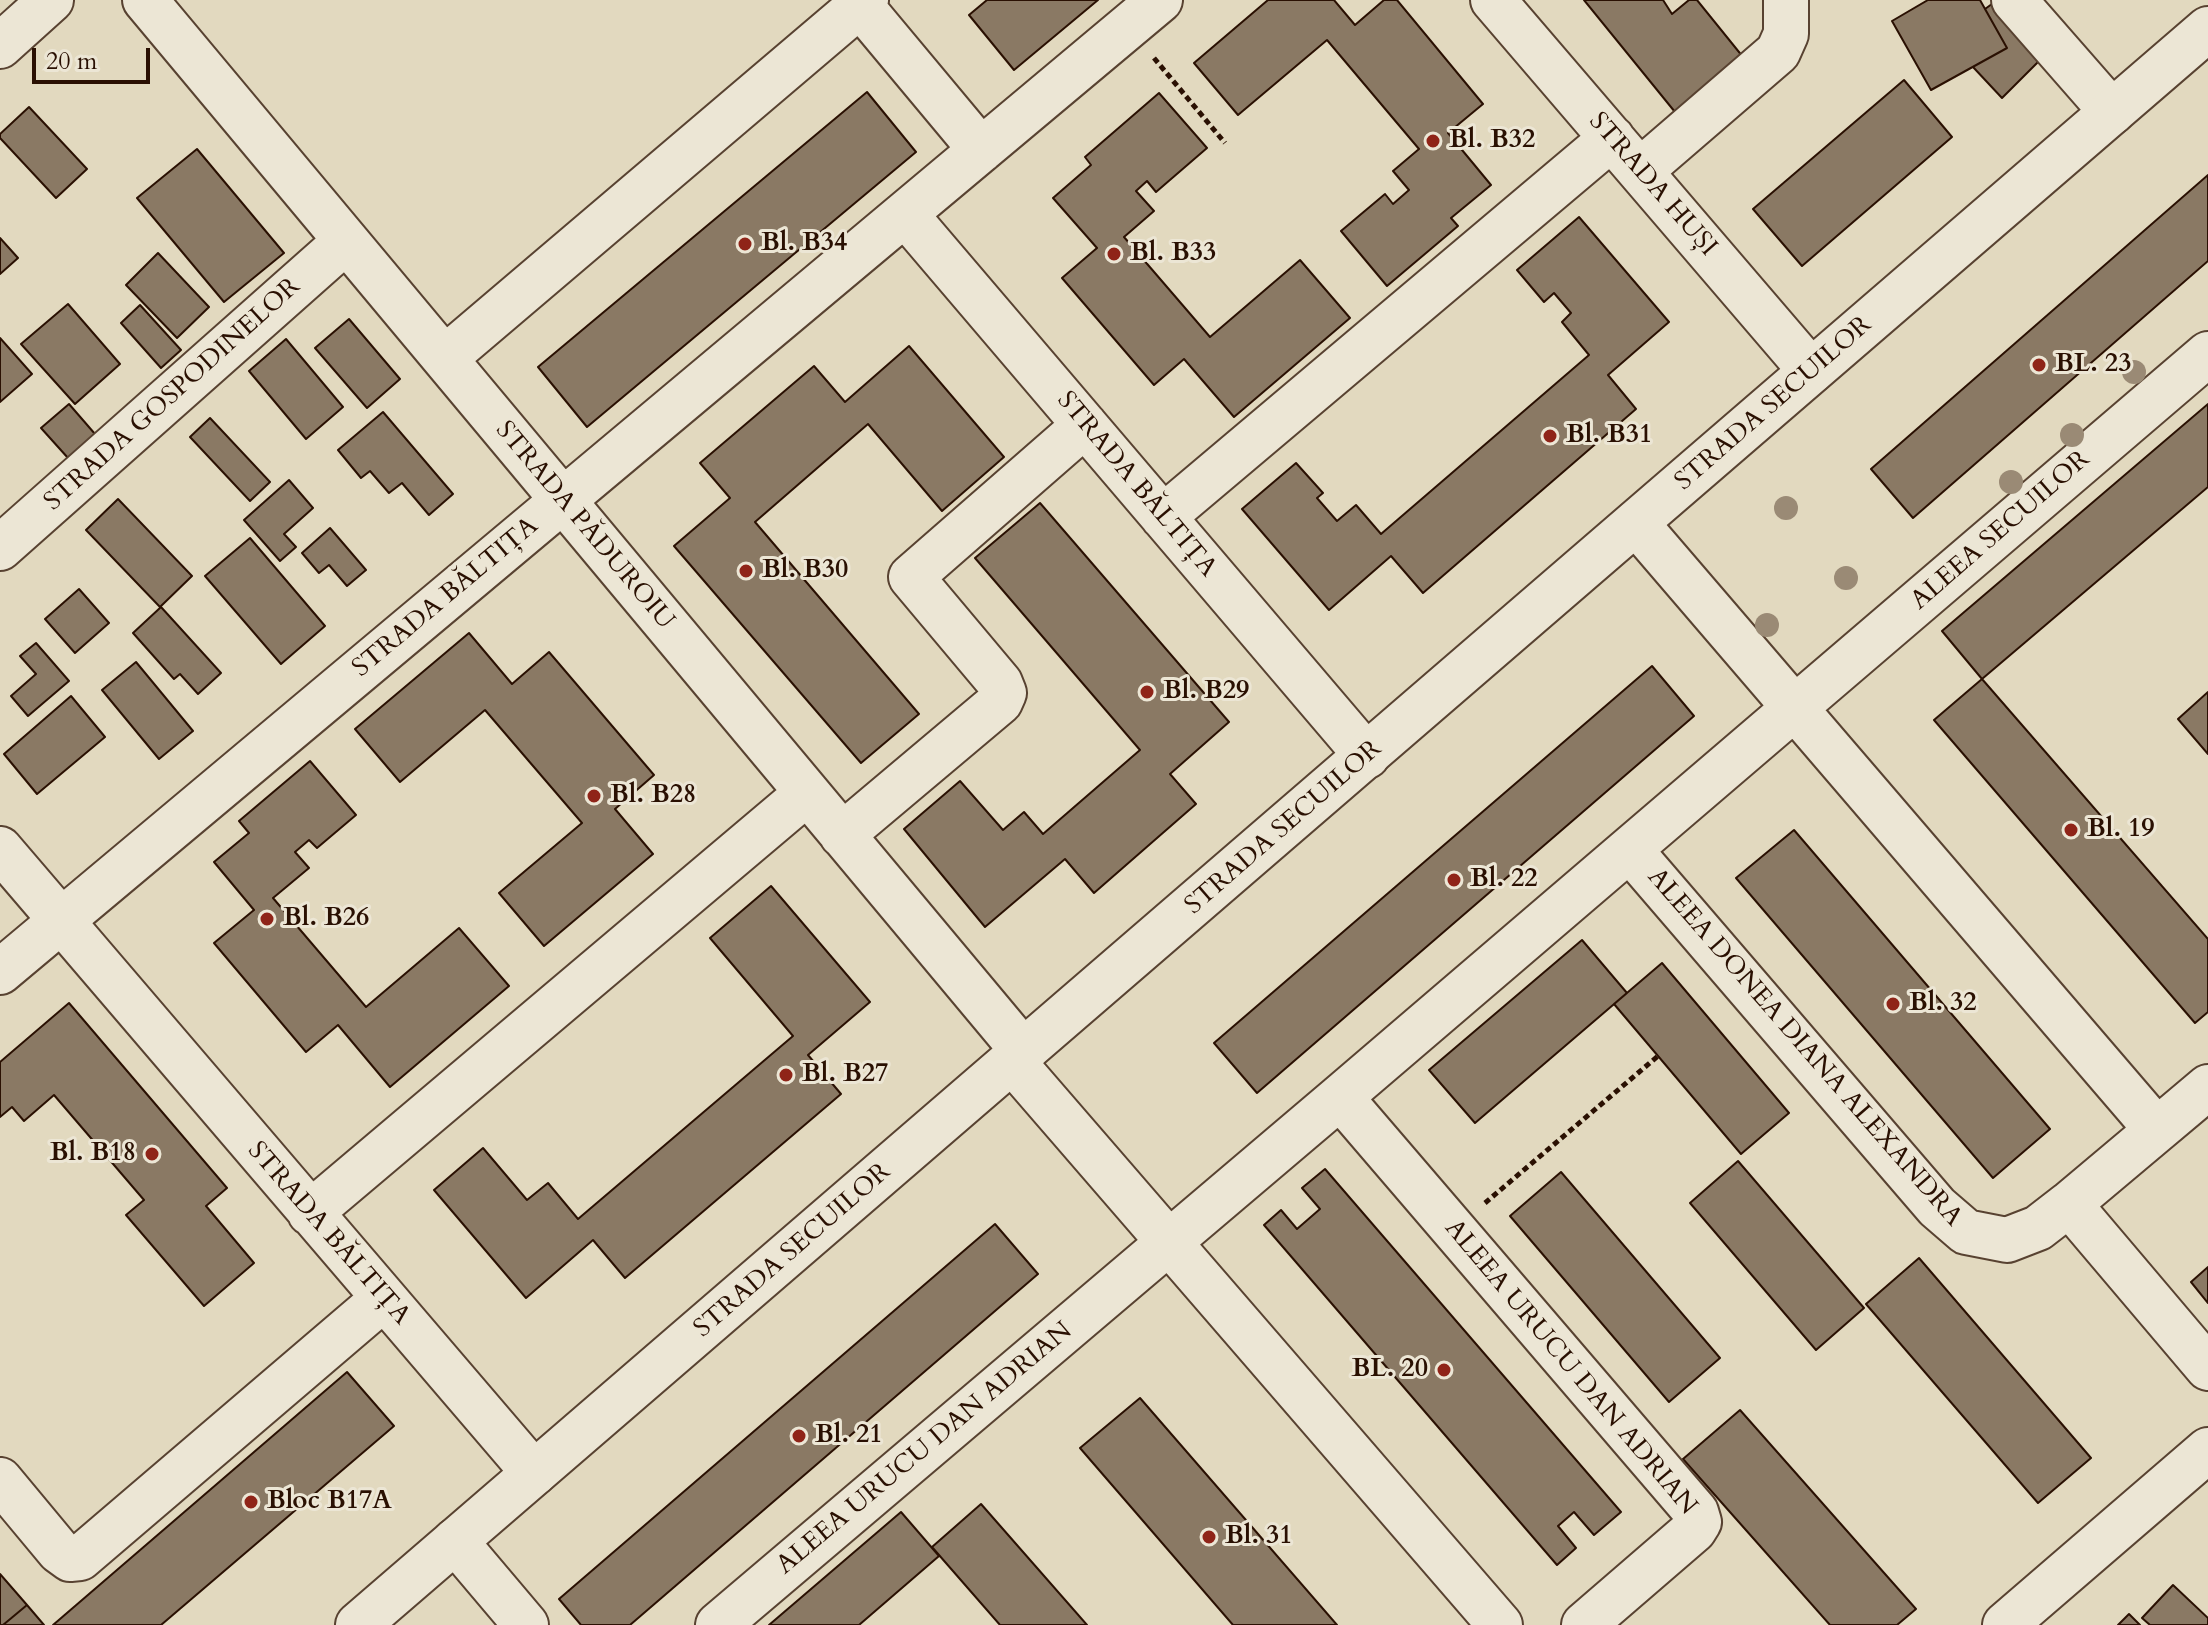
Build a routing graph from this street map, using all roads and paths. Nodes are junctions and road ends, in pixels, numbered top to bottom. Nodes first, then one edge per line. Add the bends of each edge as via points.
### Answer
1 (51, 0) edge
2 (145, 0) edge
3 (1493, 0) edge
4 (1786, 0) edge
5 (2014, 0) edge
6 (863, 3) edge
7 (1144, 14) edge
8 (2208, 29) edge
9 (0, 46) edge
10 (2112, 112) junction
11 (1612, 138) junction
12 (1225, 143) dead end
13 (981, 150) junction
14 (1640, 171) junction
15 (905, 214) junction
16 (346, 241) junction
17 (2208, 354) edge
18 (445, 358) junction
19 (1811, 371) junction
20 (1085, 425) junction
21 (563, 500) junction
22 (1163, 517) junction
23 (1636, 523) junction
24 (0, 548) edge
25 (1795, 709) junction
26 (1367, 756) junction
27 (807, 793) junction
28 (842, 835) junction
29 (0, 849) edge
30 (1630, 850) junction
31 (61, 921) junction
32 (0, 972) edge
33 (1658, 1056) dead end
34 (1019, 1057) junction
35 (2208, 1087) edge
36 (1340, 1097) junction
37 (2157, 1130) junction
38 (2069, 1204) junction
39 (310, 1213) junction
40 (1454, 1230) junction
41 (1169, 1242) junction
42 (383, 1299) junction
43 (2208, 1368) edge
44 (2208, 1450) edge
45 (534, 1473) junction
46 (0, 1480) edge
47 (455, 1541) junction
48 (358, 1625) edge
49 (526, 1625) edge
50 (718, 1625) edge
51 (1500, 1625) edge
52 (1584, 1625) edge
53 (2005, 1625) edge

1 - 9 street
2 - 16 street, STRADA PĂDUROIU
3 - 11 street, STRADA HUȘI
4 - 14 street via 1786,34 1778,52
5 - 10 street
6 - 13 street
6 - 18 street
7 - 12 path
7 - 13 street, STRADA BĂLTIȚA
8 - 10 street, STRADA SECUILOR
10 - 19 street, STRADA SECUILOR
11 - 14 street, STRADA HUȘI
11 - 22 street
13 - 15 street, STRADA BĂLTIȚA
14 - 19 street, STRADA HUȘI
15 - 20 street, STRADA BĂLTIȚA
15 - 21 street, STRADA BĂLTIȚA
16 - 18 street, STRADA PĂDUROIU
16 - 24 street, STRADA GOSPODINELOR
17 - 25 street, ALEEA SECUILOR
18 - 21 street, STRADA PĂDUROIU
19 - 23 street, STRADA SECUILOR
20 - 22 street, STRADA BĂLTIȚA
20 - 28 street via 911,577 1004,693 1000,702
21 - 27 street, STRADA PĂDUROIU
21 - 31 street, STRADA BĂLTIȚA
22 - 26 street, STRADA BĂLTIȚA
23 - 25 street
23 - 26 street, STRADA SECUILOR
25 - 30 street, ALEEA DONEA DIANA ALEXANDRA
25 - 37 street
26 - 34 street, STRADA SECUILOR
27 - 28 street, STRADA PĂDUROIU
27 - 39 street
28 - 34 street, STRADA PĂDUROIU
29 - 31 street, STRADA BĂLTIȚA
30 - 36 street, ALEEA DONEA DIANA ALEXANDRA
30 - 38 street, ALEEA DONEA DIANA ALEXANDRA via 1937,1207 1966,1232 2007,1240 2038,1228
31 - 32 street, STRADA BĂLTIȚA
31 - 39 street, STRADA BĂLTIȚA
33 - 40 path
34 - 41 street
34 - 45 street, STRADA SECUILOR
35 - 37 street, ALEEA DONEA DIANA ALEXANDRA
36 - 40 street, ALEEA URUCU DAN ADRIAN
36 - 41 street, ALEEA DONEA DIANA ALEXANDRA
37 - 38 street, ALEEA DONEA DIANA ALEXANDRA
38 - 43 street
39 - 42 street, STRADA BĂLTIȚA
40 - 52 street, ALEEA URUCU DAN ADRIAN via 1696,1512 1699,1522 1694,1530
41 - 50 street, ALEEA URUCU DAN ADRIAN
41 - 51 street
42 - 45 street, STRADA BĂLTIȚA
42 - 46 street via 80,1558 70,1559 59,1551
44 - 53 street
45 - 47 street, STRADA SECUILOR
47 - 48 street, STRADA SECUILOR
47 - 49 street

